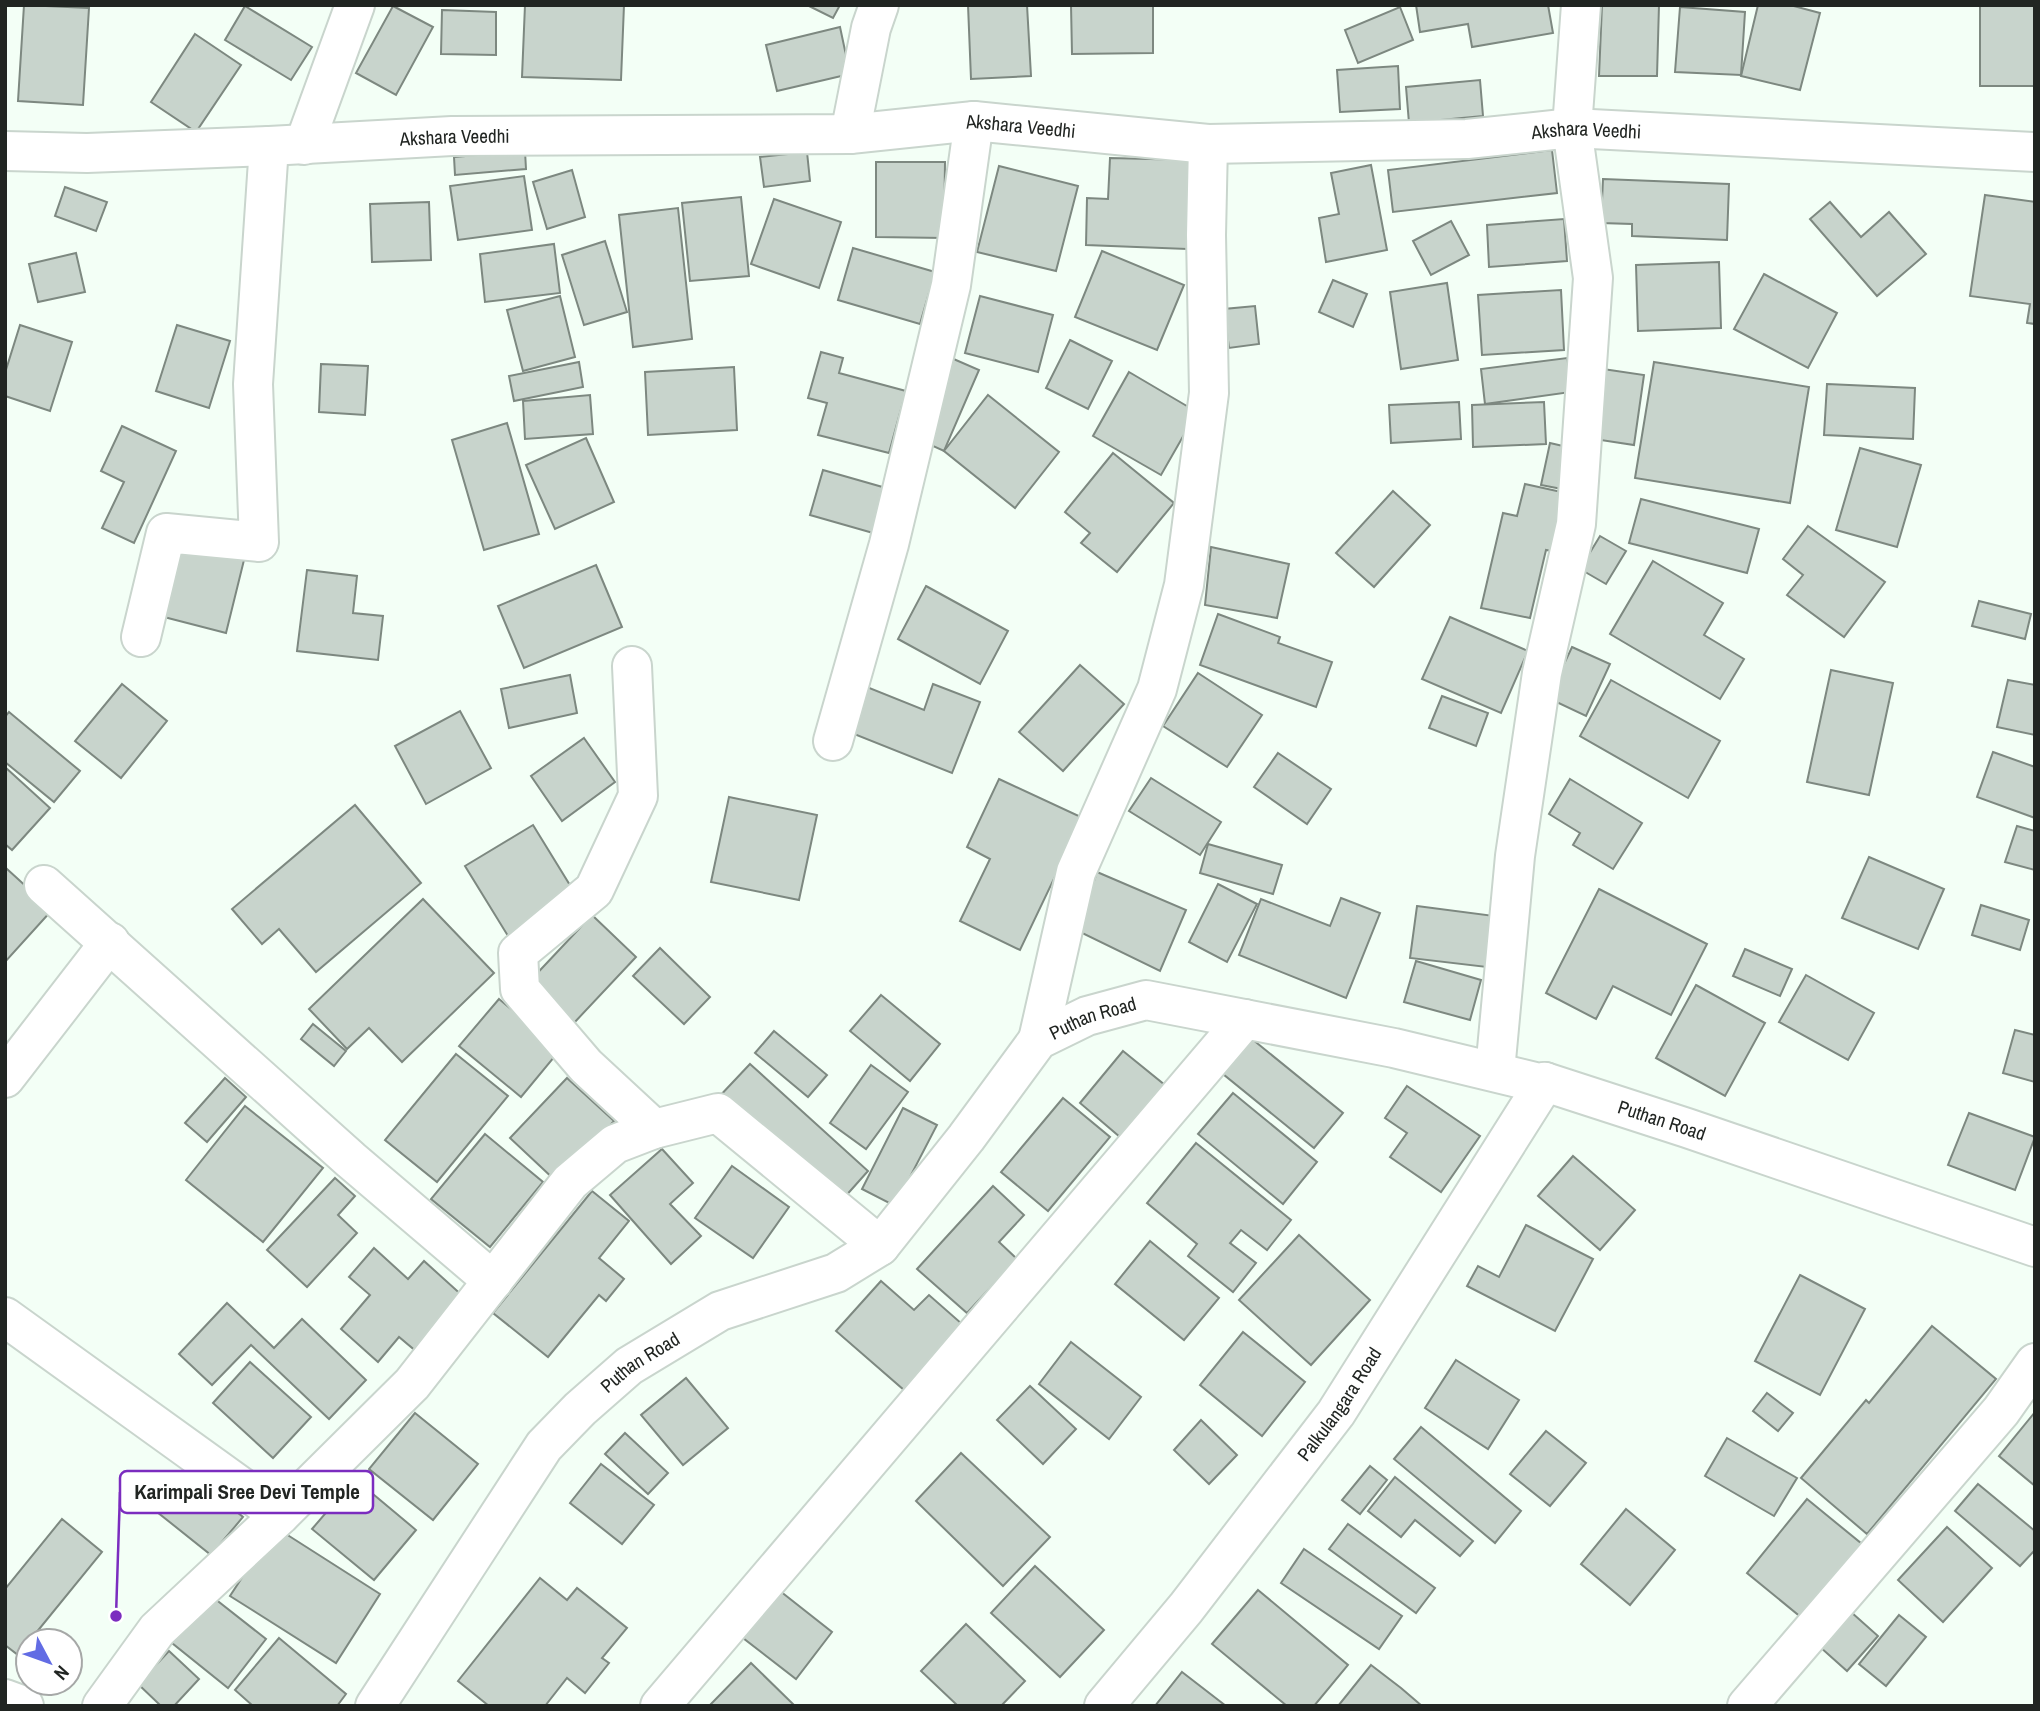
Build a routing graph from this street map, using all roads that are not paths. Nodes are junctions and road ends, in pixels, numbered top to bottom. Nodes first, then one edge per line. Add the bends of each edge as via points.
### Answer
1 (355, 5) edge
2 (879, 5) edge
3 (1581, 5) edge
4 (974, 121) junction
5 (1572, 128) junction
6 (850, 134) junction
7 (1208, 144) junction
8 (287, 146) junction
9 (5, 151) edge
10 (2035, 152) edge
11 (141, 637) dead end
12 (632, 666) dead end
13 (833, 741) dead end
14 (44, 884) dead end
15 (110, 943) junction
16 (1245, 1019) junction
17 (1038, 1040) junction
18 (1496, 1070) junction
19 (5, 1078) edge
20 (1545, 1082) junction
21 (654, 1129) junction
22 (880, 1246) junction
23 (2035, 1247) edge
24 (493, 1281) junction
25 (5, 1317) edge
26 (2035, 1363) edge
27 (279, 1515) junction
28 (5, 1699) edge
29 (24, 1706) edge
30 (102, 1706) edge
31 (375, 1706) edge
32 (660, 1706) edge
33 (1104, 1706) edge
34 (1747, 1706) edge

1 - 8 street
2 - 6 street
3 - 5 street
4 - 6 street, Akshara Veedhi
4 - 7 street, Akshara Veedhi
4 - 13 street via 951,285 889,544
5 - 7 street, Akshara Veedhi via 1467,139
5 - 10 street, Akshara Veedhi
5 - 18 street via 1593,278 1576,524 1542,673 1518,830
6 - 8 street, Akshara Veedhi via 452,136
7 - 17 street via 1209,393 1184,585 1157,689 1076,872
8 - 9 street, Akshara Veedhi
8 - 11 street via 253,384 259,542 166,533
12 - 21 street via 638,796 594,890 518,953 520,989 586,1066
14 - 15 street
15 - 19 street
15 - 24 street
16 - 17 street, Puthan Road via 1146,1000 1087,1016
16 - 18 street, Puthan Road
16 - 32 street
17 - 22 street, Puthan Road
18 - 20 street, Puthan Road
20 - 23 street, Puthan Road
20 - 33 street, Palkulangara Road via 1336,1413
21 - 22 street via 718,1114
21 - 24 street via 615,1144 570,1182
22 - 31 street, Puthan Road via 836,1273 720,1311 629,1366 580,1409 544,1446
24 - 27 street via 412,1384
25 - 27 street
26 - 34 street via 2001,1411
27 - 30 street via 157,1630
28 - 29 street

